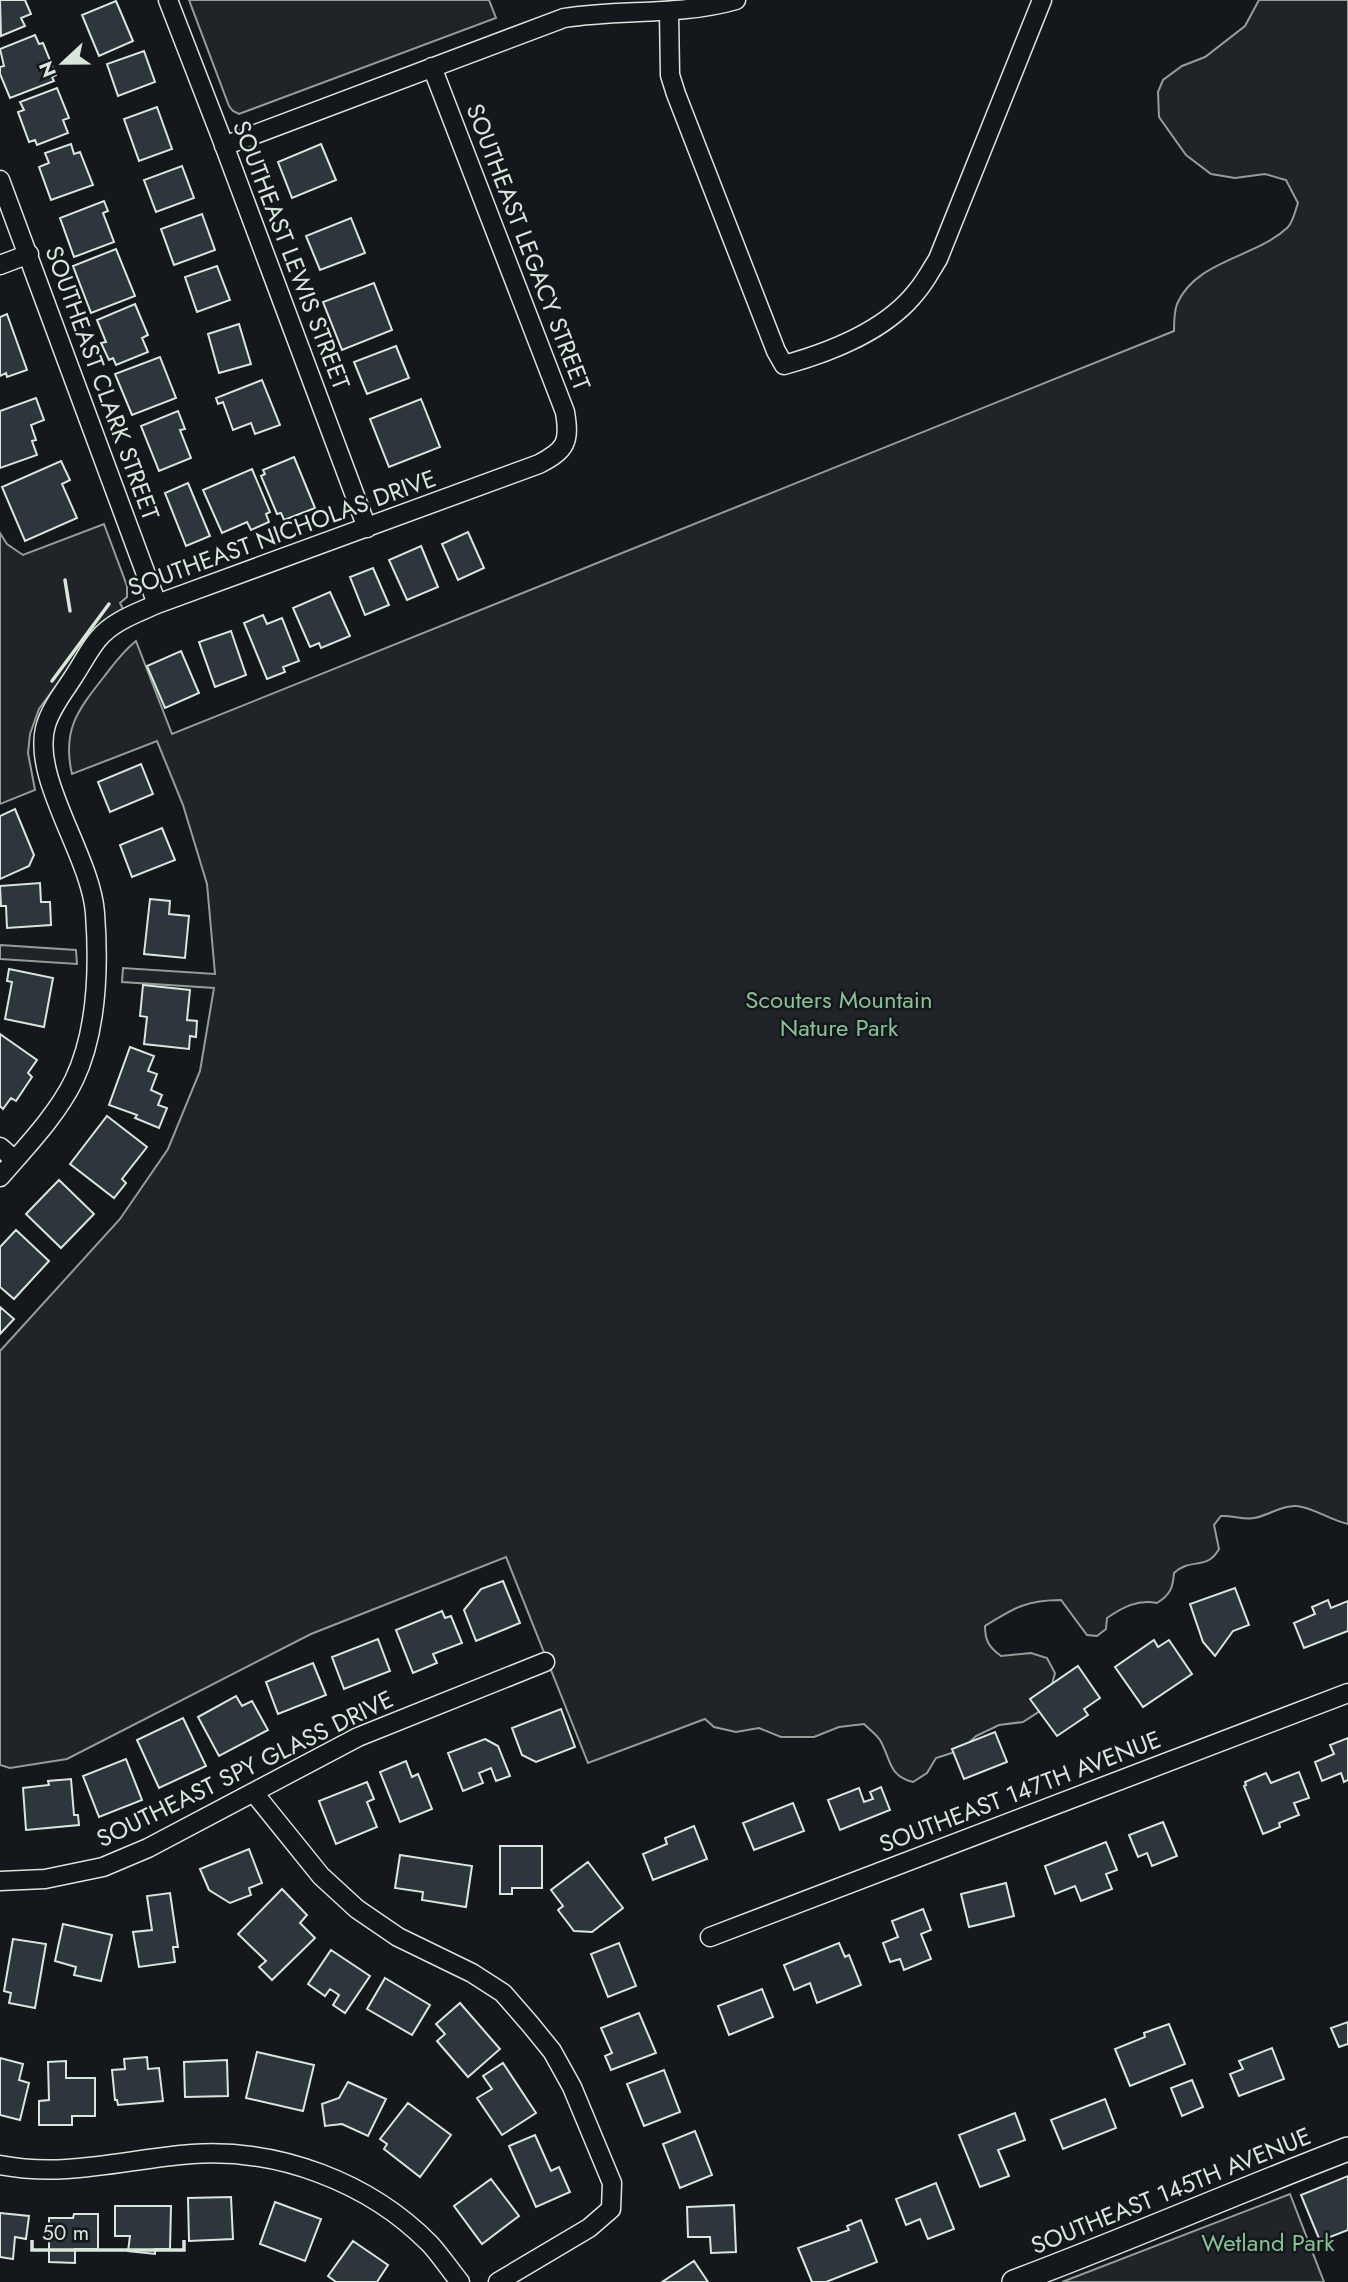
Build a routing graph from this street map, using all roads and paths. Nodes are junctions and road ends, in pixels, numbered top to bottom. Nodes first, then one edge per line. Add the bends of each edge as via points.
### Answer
1 (167, 0) edge
2 (736, 0) edge
3 (1042, 0) edge
4 (668, 12) junction
5 (432, 67) junction
6 (224, 146) junction
7 (0, 180) edge
8 (29, 254) junction
9 (0, 265) edge
10 (566, 446) joint
11 (367, 528) junction
12 (157, 604) junction
13 (0, 1147) edge
14 (15, 1160) junction
15 (0, 1177) edge
16 (545, 1662) dead end
17 (1348, 1693) edge
18 (254, 1793) junction
19 (0, 1881) edge
20 (710, 1937) dead end
21 (1348, 2149) edge
22 (0, 2165) edge
23 (460, 2282) edge
24 (498, 2282) edge
25 (1014, 2282) edge

1 - 6 street, SOUTHEAST LEWIS STREET
2 - 4 street
3 - 4 street via 938,259 917,292 872,330 784,365 676,94 669,65
4 - 5 street via 564,18
5 - 6 street
5 - 10 street, SOUTHEAST LEGACY STREET via 565,412
6 - 11 street, SOUTHEAST LEWIS STREET
7 - 8 street, SOUTHEAST CLARK STREET
8 - 9 street
8 - 12 street, SOUTHEAST CLARK STREET
10 - 11 street, SOUTHEAST NICHOLAS DRIVE via 539,464
11 - 12 street, SOUTHEAST NICHOLAS DRIVE
12 - 14 street, SOUTHEAST NICHOLAS DRIVE via 126,617 99,638 46,725 43,748 48,777 95,909 97,964 90,1039 74,1080
13 - 14 street
14 - 15 street, SOUTHEAST NICHOLAS DRIVE
16 - 18 street, SOUTHEAST SPY GLASS DRIVE via 358,1737
17 - 20 street, SOUTHEAST 147TH AVENUE
18 - 19 street, SOUTHEAST SPY GLASS DRIVE via 103,1867 45,1879
18 - 24 street via 321,1876 357,1909 398,1937 503,1993 552,2051 572,2087 612,2183 611,2209 589,2228
21 - 25 street, SOUTHEAST 145TH AVENUE
22 - 23 street via 96,2168 192,2154 275,2160 321,2173 396,2215 430,2245

